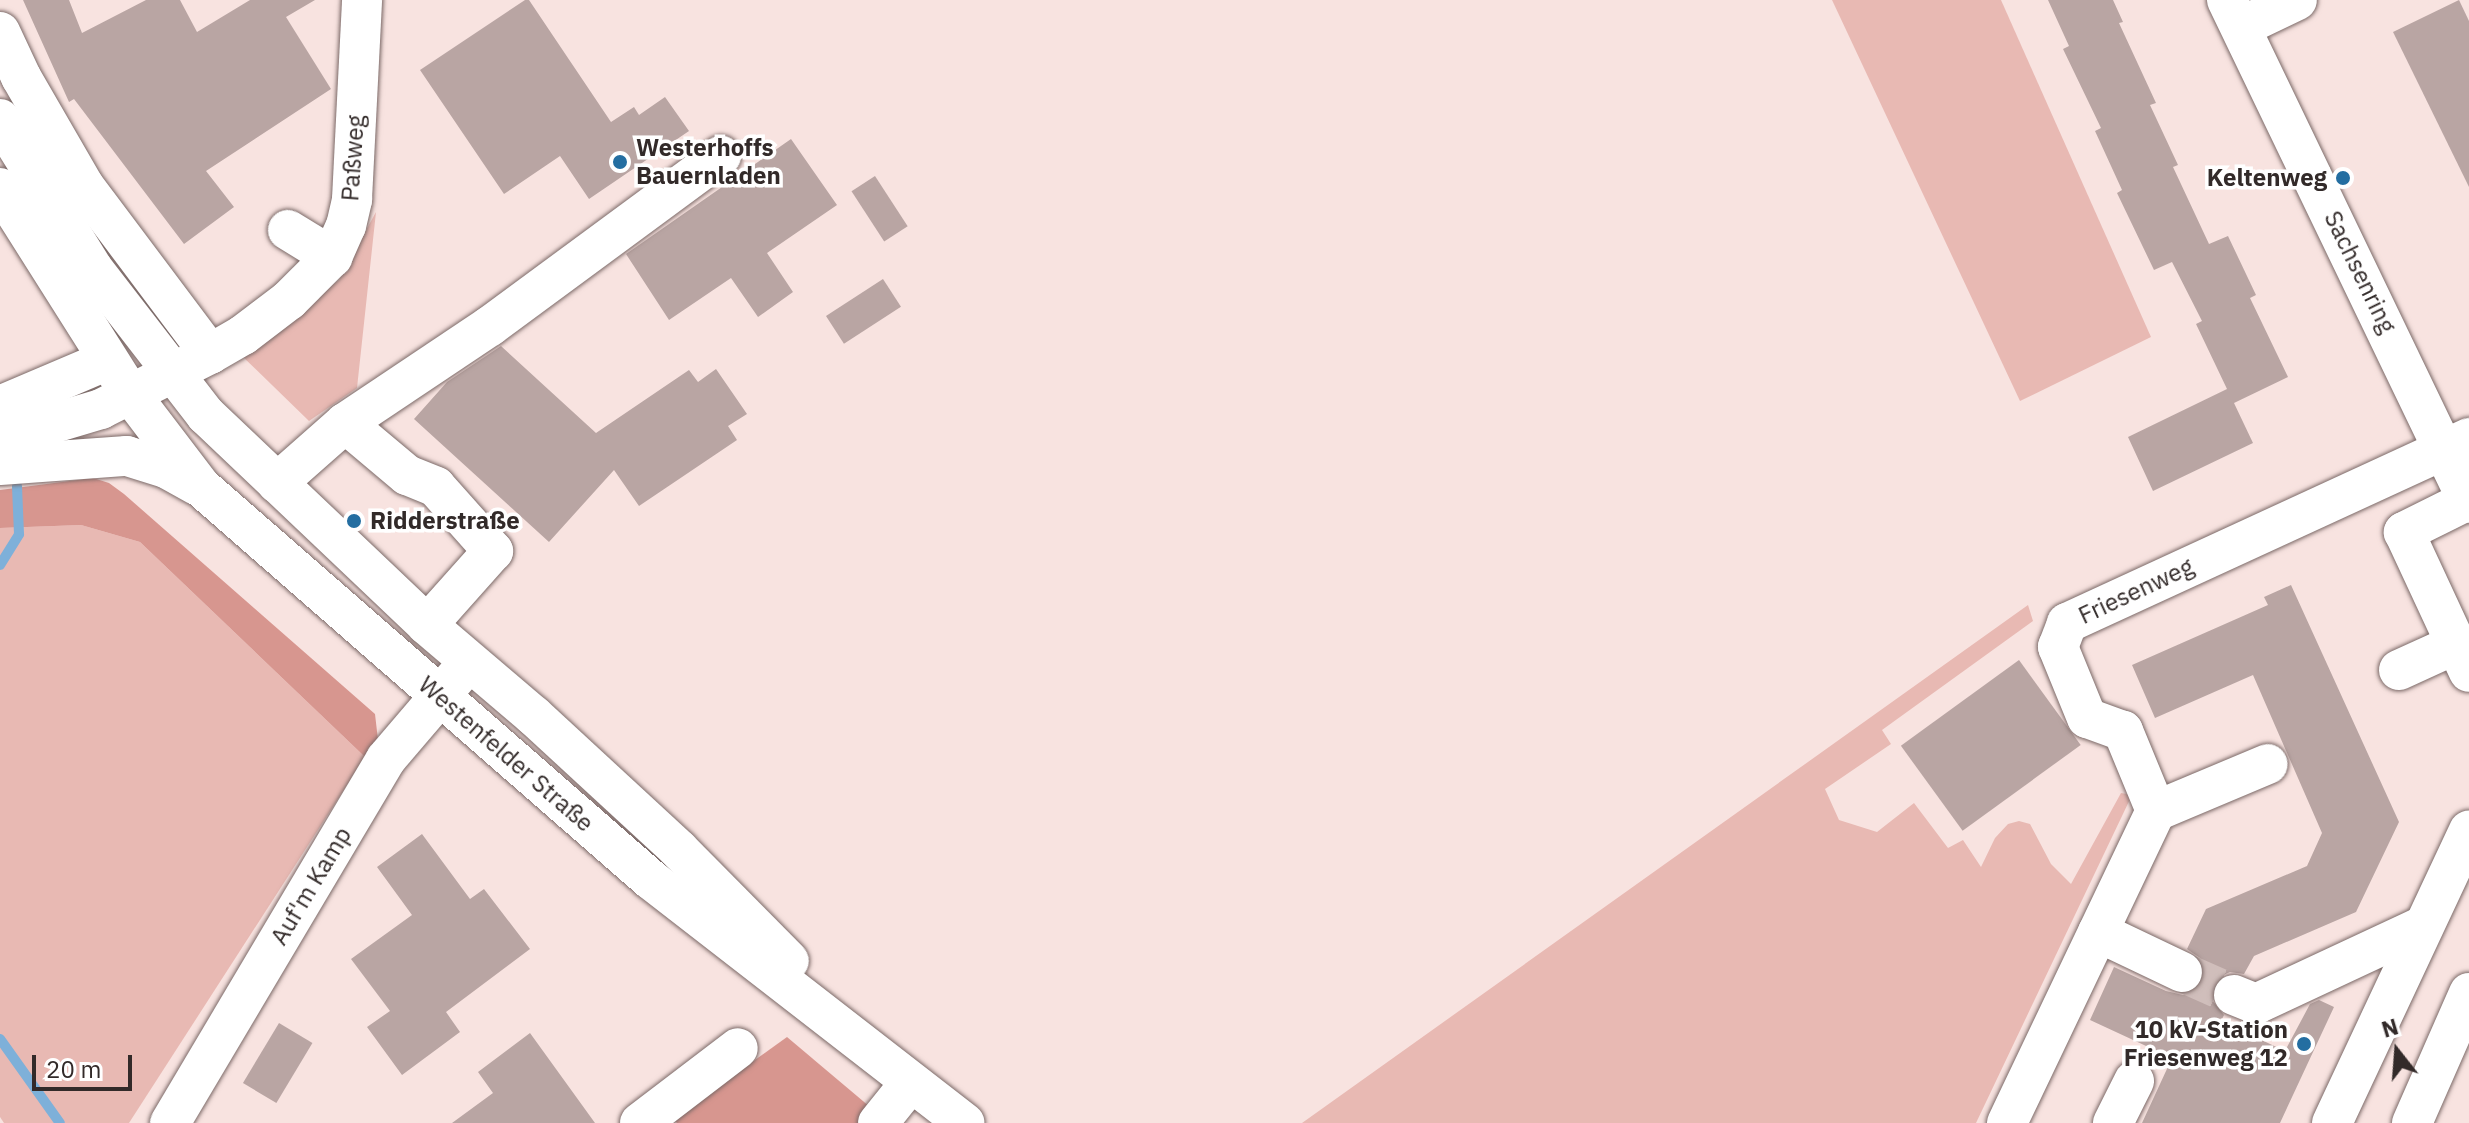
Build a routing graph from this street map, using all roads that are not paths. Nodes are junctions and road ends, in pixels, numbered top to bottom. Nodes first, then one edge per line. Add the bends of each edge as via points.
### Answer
1 (362, 0) edge
2 (2297, 0) edge
3 (2234, 14) edge
4 (0, 32) edge
5 (0, 119) edge
6 (721, 156) dead end
7 (0, 188) edge
8 (288, 230) dead end
9 (332, 257) junction
10 (210, 354) junction
11 (108, 360) junction
12 (171, 374) junction
13 (131, 395) junction
14 (0, 406) edge
15 (345, 423) junction
16 (0, 439) edge
17 (2457, 444) edge
18 (0, 465) edge
19 (277, 483) junction
20 (201, 487) junction
21 (2468, 501) edge
22 (427, 625) junction
23 (2462, 658) edge
24 (469, 662) junction
25 (2399, 670) dead end
26 (440, 695) junction
27 (2268, 764) dead end
28 (2156, 811) junction
29 (2469, 831) edge
30 (2423, 926) junction
31 (2098, 932) junction
32 (2182, 972) tunnel mouth
33 (2234, 995) tunnel mouth
34 (2467, 1001) edge
35 (738, 1048) dead end
36 (2134, 1081) dead end
37 (910, 1083) junction
38 (170, 1123) edge
39 (640, 1123) edge
40 (878, 1123) edge
41 (965, 1123) edge
42 (2007, 1123) edge
43 (2113, 1123) edge
44 (2332, 1123) edge
45 (2412, 1123) edge

1 - 9 street, Paßweg via 352,199
2 - 3 street
3 - 17 street, Sachsenring
4 - 10 street via 84,186
5 - 12 street, Westenfelder Straße via 84,256
6 - 15 street via 490,326
7 - 11 street, Westenfelder Straße
8 - 9 street
9 - 10 street, Paßweg via 289,300
10 - 12 street, Paßweg
11 - 12 street
11 - 13 street, Westenfelder Straße
11 - 14 street
12 - 13 street
12 - 19 street, Westenfelder Straße
13 - 16 street
13 - 20 street, Westenfelder Straße
15 - 19 street
15 - 22 street via 407,475 436,487 493,551
17 - 21 street, Sachsenring
17 - 28 street, Friesenweg via 2067,623 2058,647 2087,718 2123,731
18 - 20 street via 127,456 166,468
19 - 22 street, Westenfelder Straße
20 - 26 street, Westenfelder Straße
21 - 23 street via 2404,532
22 - 24 street, Westenfelder Straße
23 - 25 street
24 - 26 street, Auf'm Kamp
24 - 37 street, Westenfelder Straße via 679,850
26 - 37 street, Westenfelder Straße via 650,879
26 - 38 street, Auf'm Kamp via 386,759
27 - 28 street
28 - 31 street
29 - 30 street
30 - 33 street via 2256,1004
30 - 44 street
31 - 32 street
31 - 42 street
34 - 45 street
35 - 39 street
36 - 43 street
37 - 40 street
37 - 41 street, Westenfelder Straße

